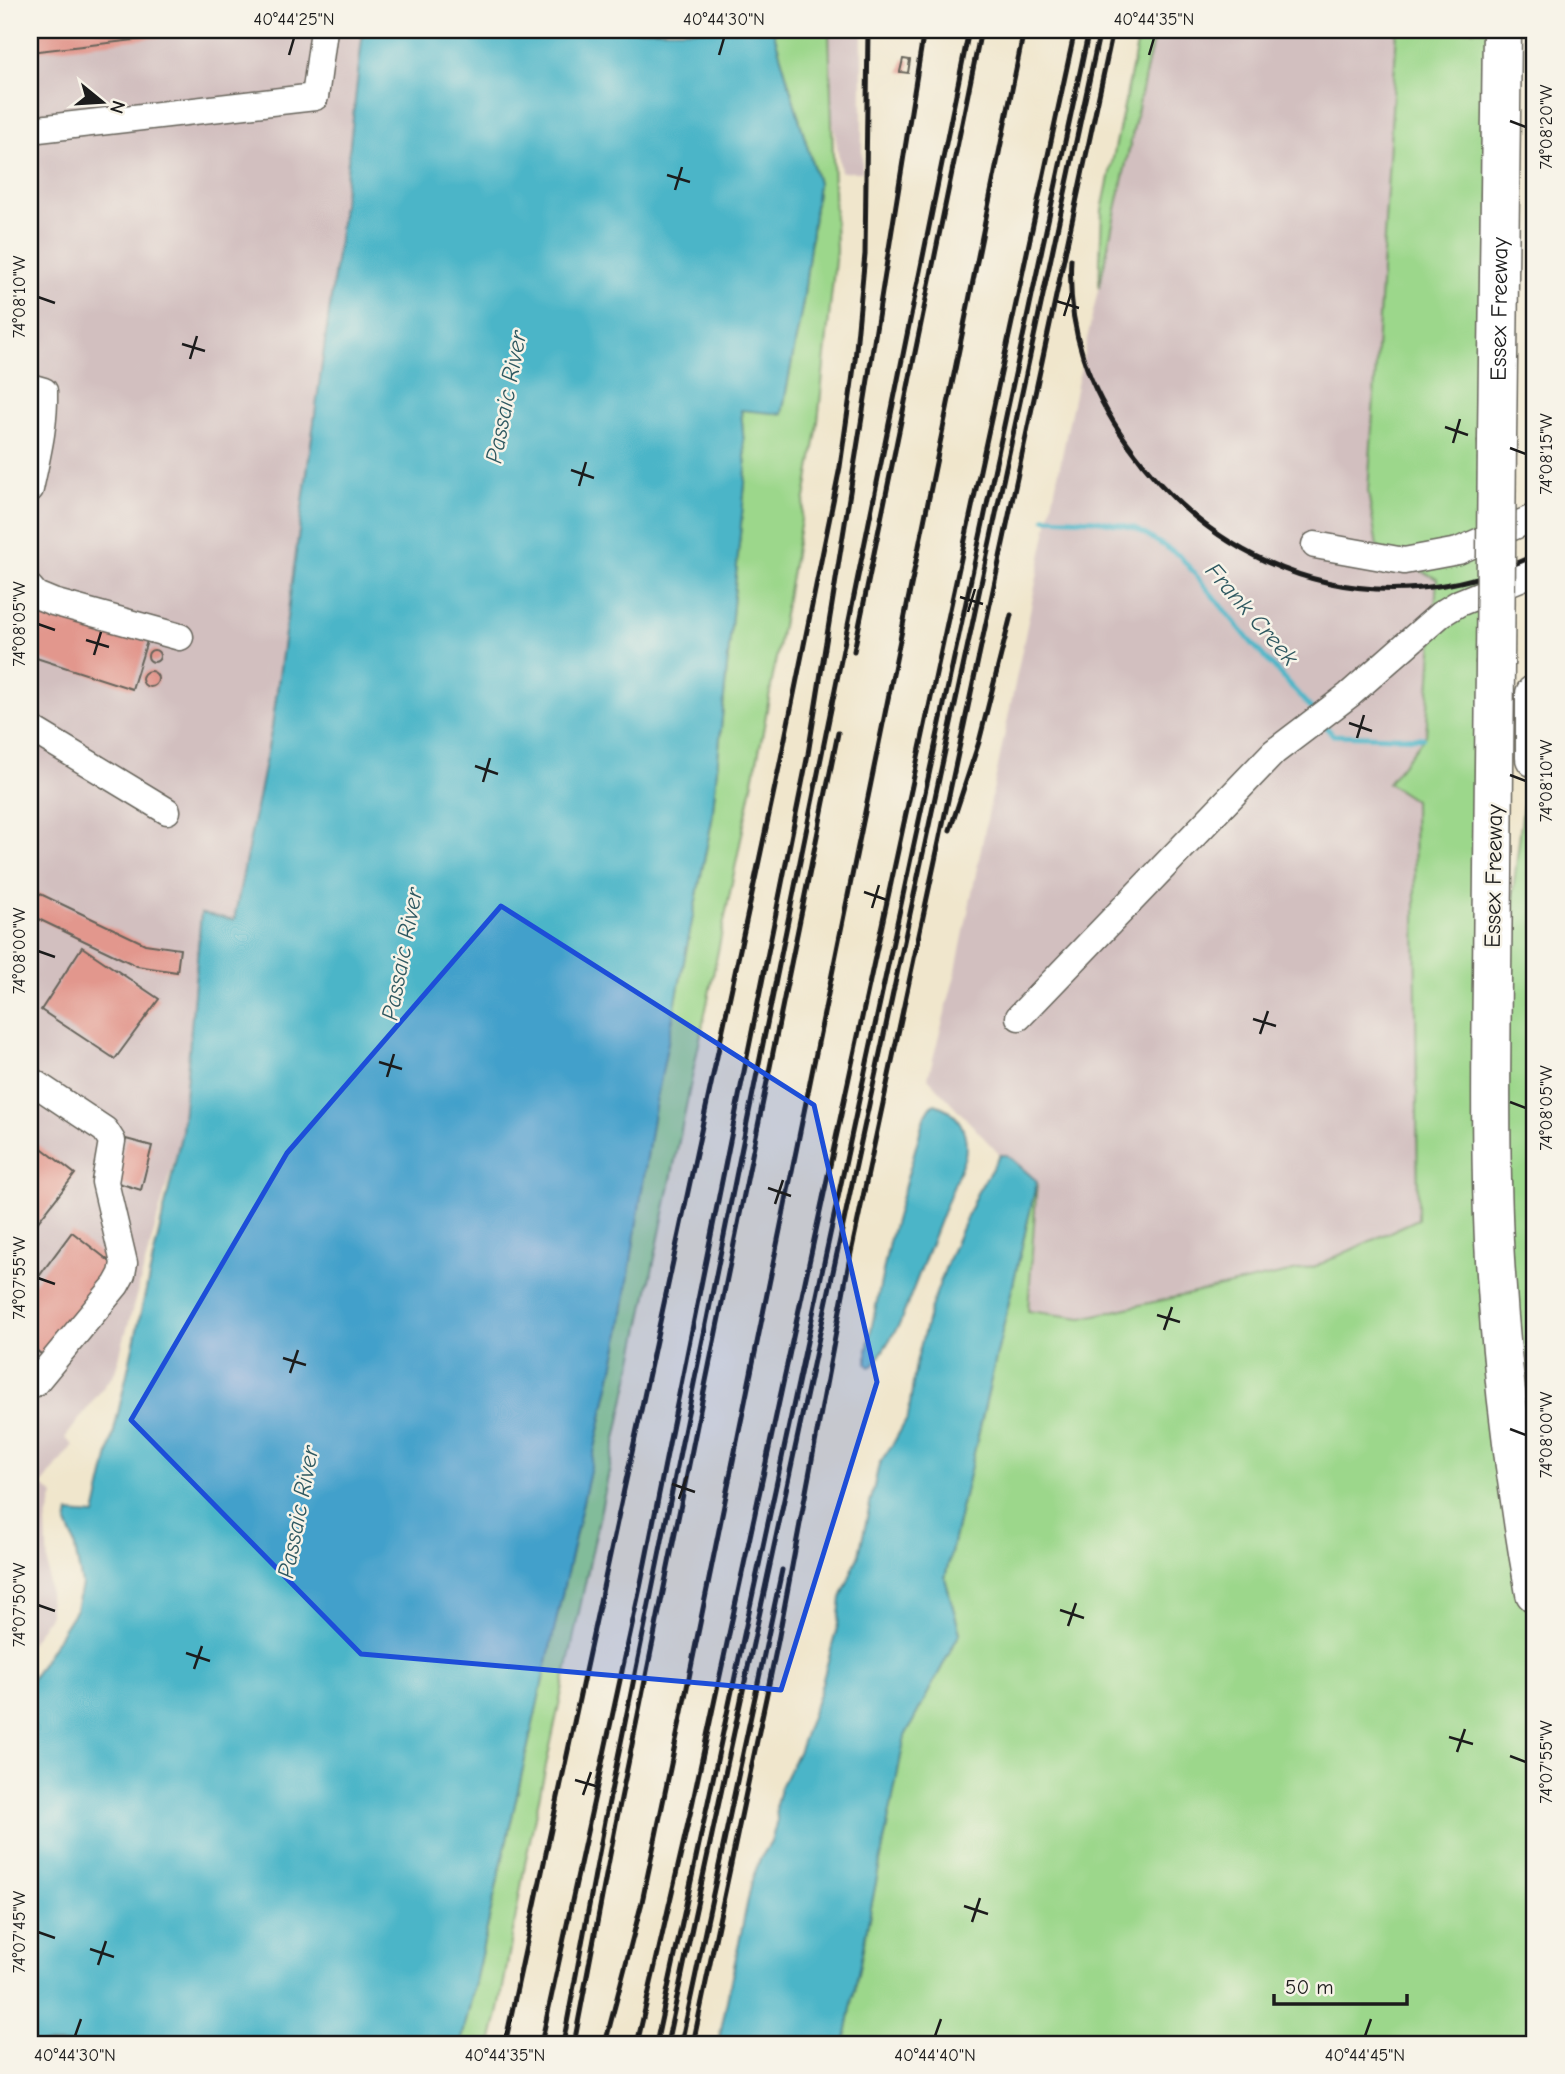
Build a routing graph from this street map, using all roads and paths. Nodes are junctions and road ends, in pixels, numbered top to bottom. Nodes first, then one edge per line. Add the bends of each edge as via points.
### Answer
1 (324, 30) edge
2 (1502, 30) edge
3 (30, 130) edge
4 (30, 387) edge
5 (30, 489) edge
6 (1535, 517) edge
7 (1315, 545) dead end
8 (1535, 572) edge
9 (30, 588) edge
10 (180, 637) dead end
11 (1535, 694) edge
12 (30, 728) edge
13 (1535, 758) edge
14 (167, 811) dead end
15 (1019, 1017) dead end
16 (30, 1080) edge
17 (30, 1385) edge
18 (1535, 1593) edge

1 - 3 lane via 315,97
2 - 18 highway, Essex Freeway, bridge via 1491,1046 1494,1240 1510,1430
4 - 5 lane via 44,391 45,412
6 - 7 lane via 1458,551 1404,561
8 - 15 lane via 1441,614 1349,695 1274,752
9 - 10 lane via 53,603
11 - 13 highway
12 - 14 lane
16 - 17 lane via 104,1130 112,1141 105,1182 124,1263 116,1285

